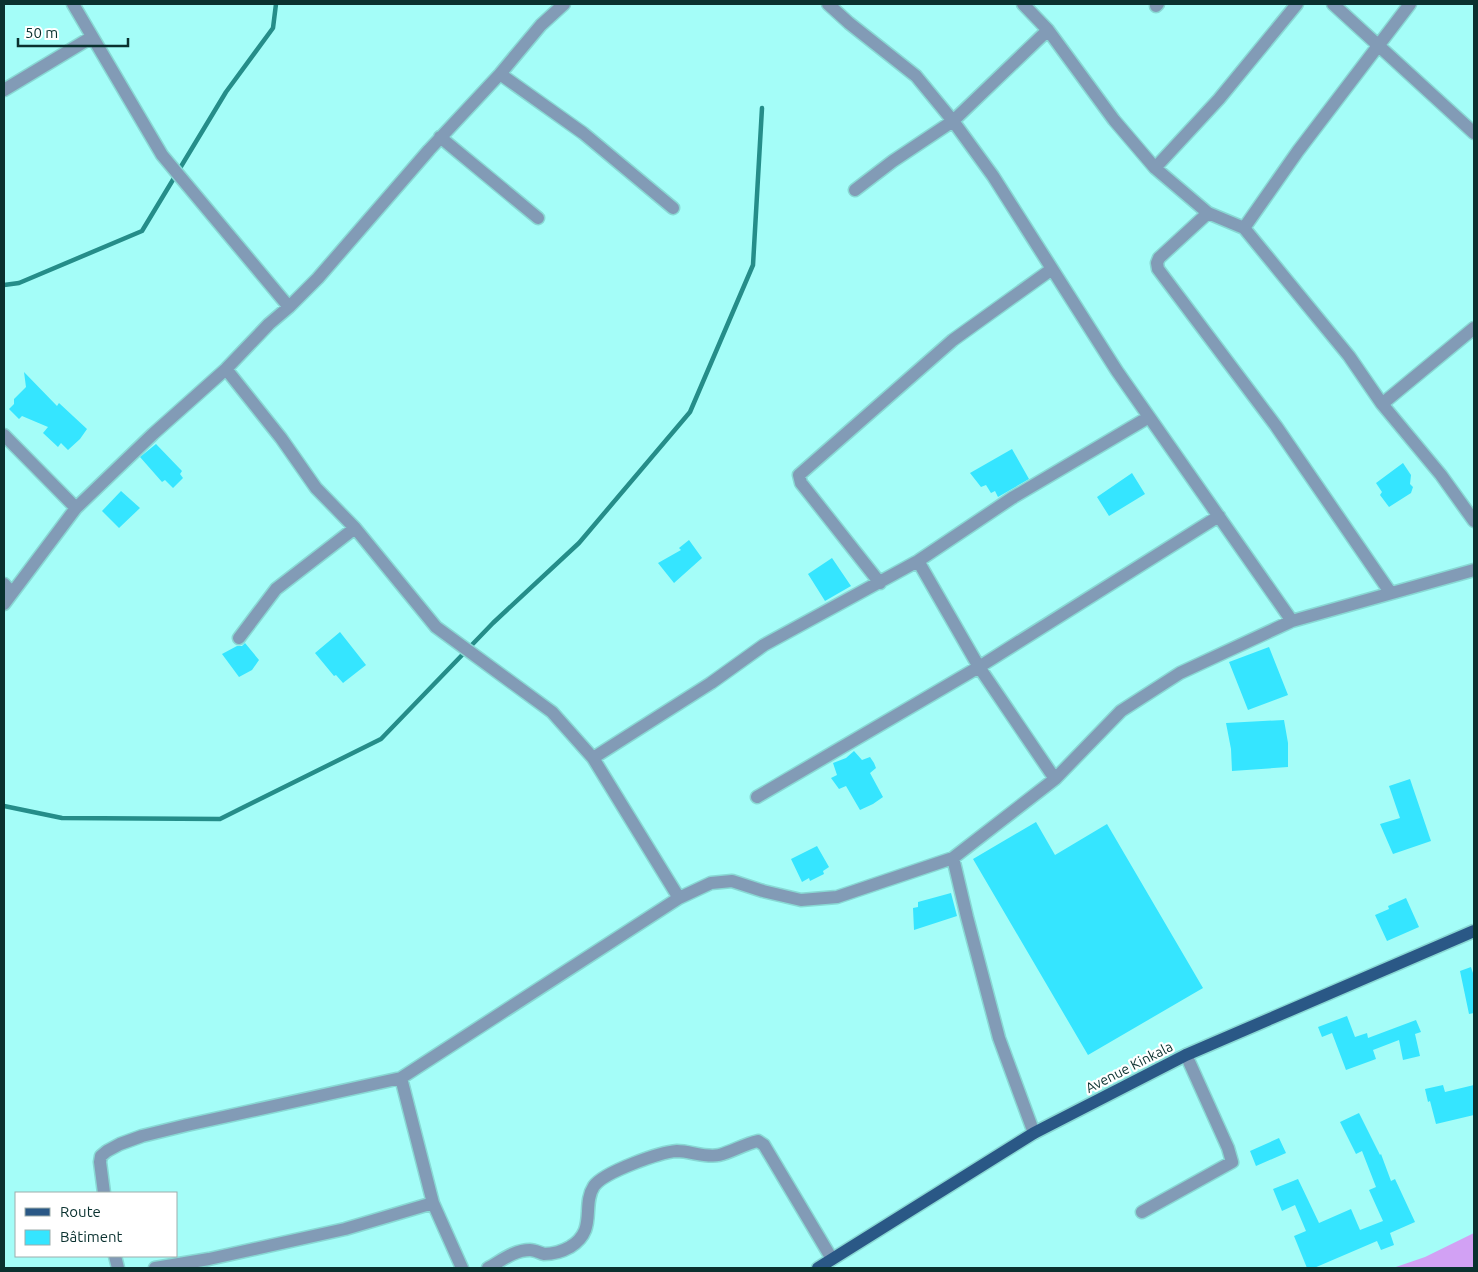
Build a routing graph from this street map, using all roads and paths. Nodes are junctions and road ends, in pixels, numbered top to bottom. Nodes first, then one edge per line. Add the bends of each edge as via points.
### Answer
1 (72, 4) edge
2 (564, 4) edge
3 (828, 4) edge
4 (1024, 4) edge
5 (1297, 4) edge
6 (1333, 4) edge
7 (1410, 4) edge
8 (1048, 30) junction
9 (92, 37) junction
10 (1378, 46) junction
11 (500, 74) junction
12 (4, 90) edge
13 (953, 121) junction
14 (1474, 133) edge
15 (440, 137) junction
16 (1155, 168) junction
17 (855, 190) dead end
18 (672, 208) dead end
19 (1208, 213) junction
20 (538, 218) dead end
21 (1244, 228) junction
22 (1052, 269) junction
23 (289, 308) junction
24 (1474, 328) edge
25 (226, 369) junction
26 (1382, 404) junction
27 (1149, 417) junction
28 (4, 435) edge
29 (76, 508) junction
30 (1219, 516) junction
31 (1474, 521) edge
32 (356, 528) junction
33 (918, 561) junction
34 (1474, 570) edge
35 (880, 583) junction
36 (8, 588) edge
37 (1390, 592) junction
38 (4, 604) edge
39 (1292, 621) junction
40 (239, 638) dead end
41 (979, 668) junction
42 (592, 758) junction
43 (1055, 778) junction
44 (757, 797) dead end
45 (953, 858) junction
46 (679, 898) junction
47 (1474, 931) edge
48 (1186, 1055) junction
49 (401, 1078) junction
50 (1034, 1133) junction
51 (104, 1192) edge
52 (433, 1203) junction
53 (1142, 1212) dead end
54 (832, 1258) junction
55 (155, 1268) edge
56 (462, 1268) edge
57 (488, 1268) edge
58 (818, 1268) edge

1 - 9 street
2 - 11 street via 541,25
3 - 13 street via 916,76
4 - 8 street
5 - 16 street
6 - 10 street
7 - 10 street
8 - 13 street
8 - 16 street via 1114,120
9 - 12 street
9 - 23 street via 162,155
10 - 14 street
10 - 21 street
11 - 15 street
11 - 18 street via 583,133
13 - 17 street
13 - 22 street via 994,176
15 - 20 street
15 - 23 street
16 - 19 street
19 - 21 street
19 - 37 street via 1159,258 1158,269 1276,426
21 - 26 street via 1343,349
22 - 27 street
22 - 35 street via 953,340 799,475 801,483
23 - 25 street
24 - 26 street
25 - 29 street
25 - 32 street via 316,488
26 - 31 street via 1442,475
27 - 30 street
27 - 33 street via 1012,498
28 - 29 street
29 - 36 street
30 - 39 street
30 - 41 street
32 - 40 street via 276,589
32 - 42 street via 436,627 552,712
33 - 35 street
33 - 41 street
34 - 37 street
35 - 42 street via 764,645 711,683
36 - 38 street
37 - 39 street
39 - 43 street via 1180,673 1121,712
41 - 43 street
41 - 44 street
42 - 46 street
43 - 45 street
45 - 46 street via 837,897 801,900 732,881 711,883
45 - 50 street via 999,1038
46 - 49 street
47 - 48 main road, Avenue Kinkala
48 - 50 main road, Avenue Kinkala
48 - 53 street via 1232,1162
49 - 51 street via 188,1125 120,1144 101,1156
49 - 52 street
50 - 54 main road, Avenue Kinkala
52 - 55 street via 345,1229
52 - 56 street
54 - 57 street via 764,1145 758,1141 717,1156 678,1151 658,1154 613,1173 593,1188 581,1239 557,1252 544,1254 530,1250 514,1253
54 - 58 main road, Avenue Kinkala

